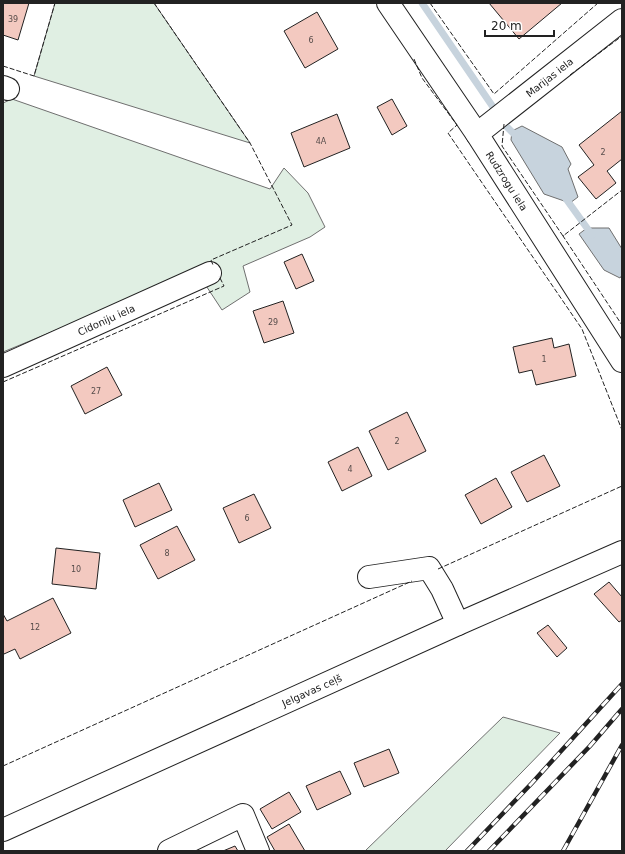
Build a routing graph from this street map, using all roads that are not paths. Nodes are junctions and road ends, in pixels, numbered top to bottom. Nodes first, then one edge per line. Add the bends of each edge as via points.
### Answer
1 (388, 3) edge
2 (622, 20) edge
3 (477, 134) junction
4 (210, 273) dead end
5 (622, 361) edge
6 (3, 366) edge
7 (622, 552) edge
8 (369, 577) dead end
9 (458, 624) junction
10 (3, 830) edge
11 (169, 851) edge
12 (258, 851) edge

1 - 3 street, Rudzrogu iela
2 - 3 street, Marijas iela
3 - 5 street, Rudzrogu iela
4 - 6 street, Cidoniju iela
7 - 9 street, Jelgavas ceļš
8 - 9 street via 428,568 442,589
9 - 10 street, Jelgavas ceļš
11 - 12 street via 243,815

